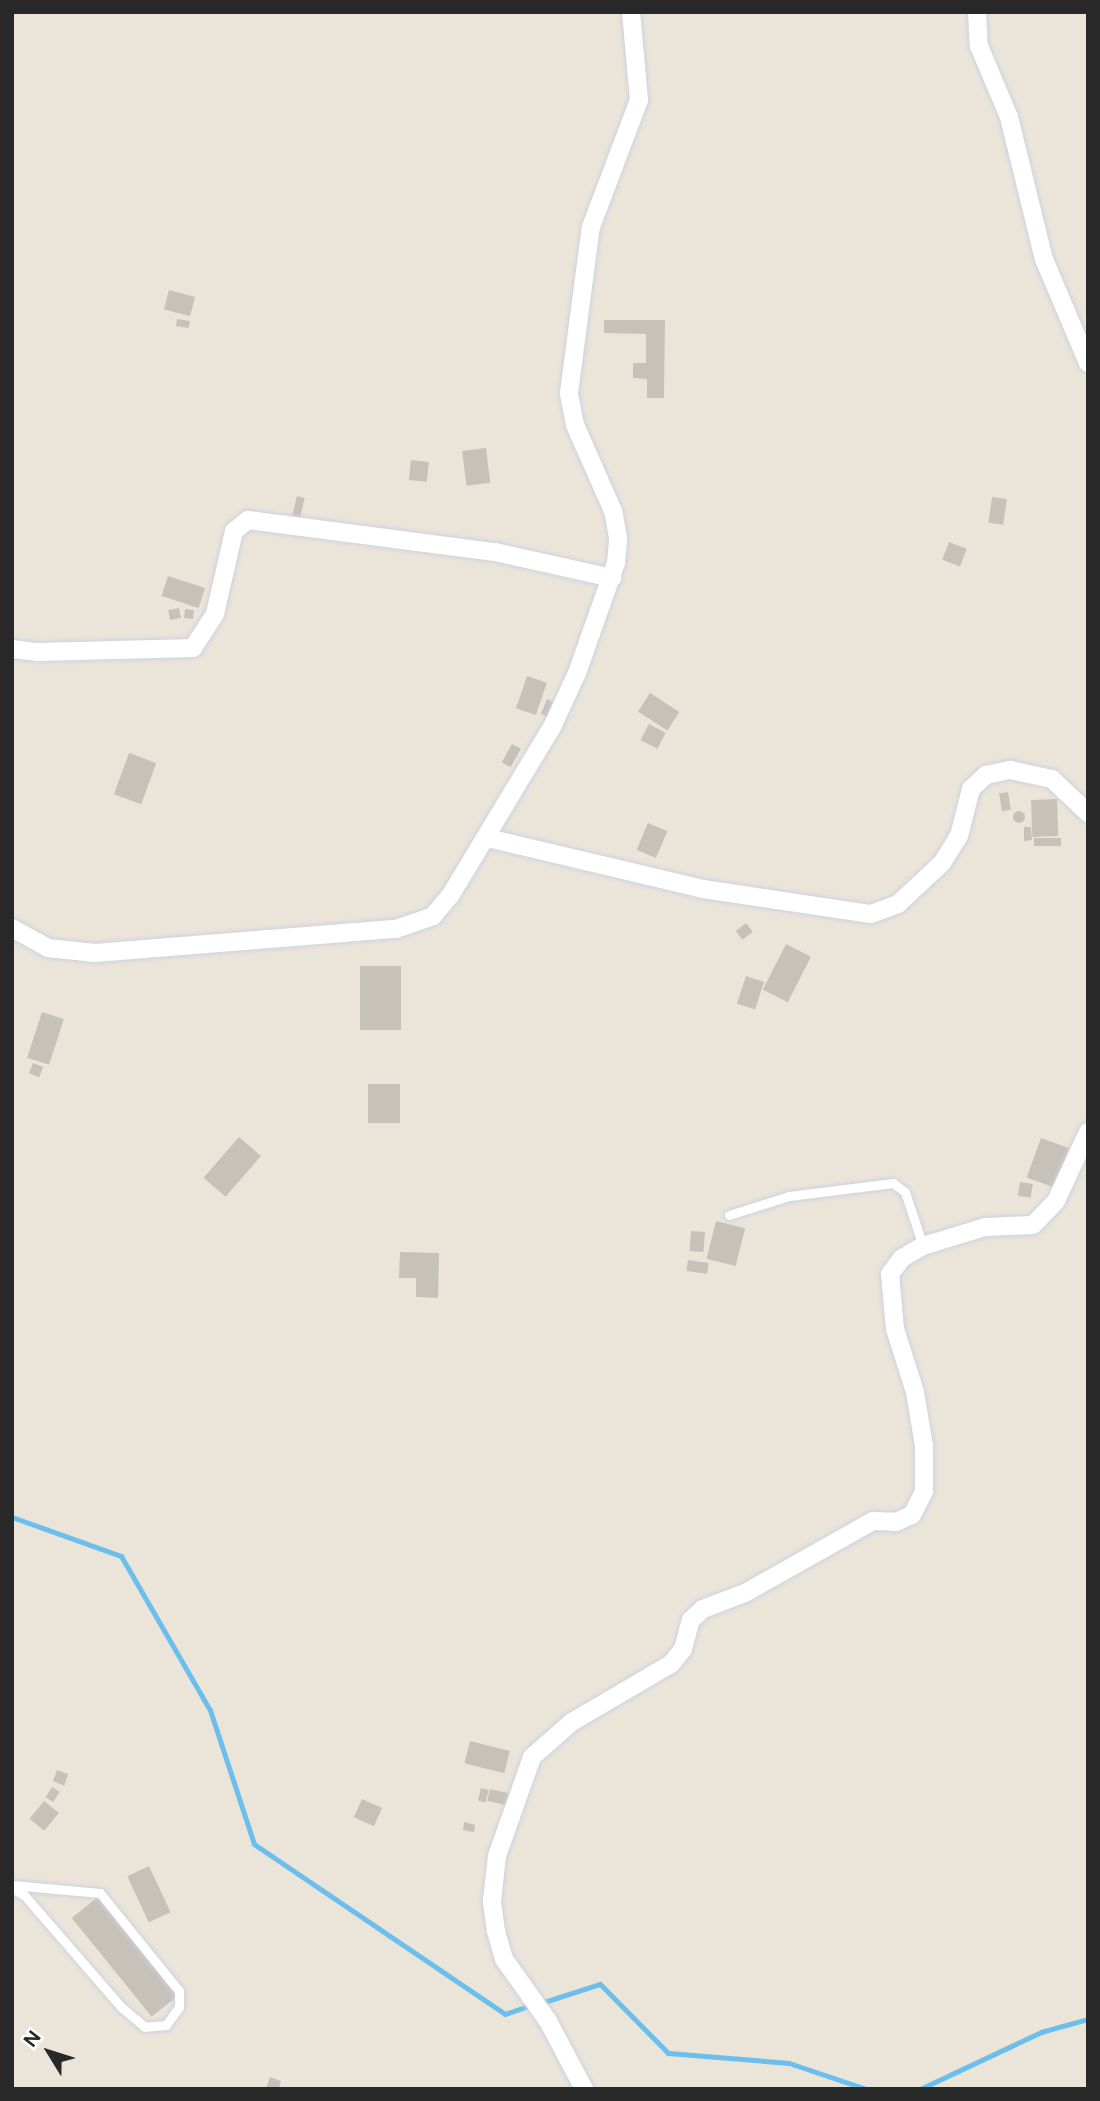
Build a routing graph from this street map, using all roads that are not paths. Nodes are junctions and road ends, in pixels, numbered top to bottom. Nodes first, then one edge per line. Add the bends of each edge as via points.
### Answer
1 (631, 12) edge
2 (977, 12) edge
3 (1088, 363) edge
4 (612, 578) junction
5 (12, 649) edge
6 (1088, 813) edge
7 (488, 838) junction
8 (12, 928) edge
9 (1088, 1132) edge
10 (730, 1215) dead end
11 (923, 1246) junction
12 (12, 1887) edge
13 (584, 2089) edge

1 - 4 street via 639,100 591,227 569,393 575,425 613,511 618,538
2 - 3 street via 979,46 1012,125 1044,259
4 - 5 street via 495,552 248,520 234,531 215,614 193,648
4 - 7 street via 553,724
6 - 7 street via 1052,779 1010,770 986,775 971,789 959,836 942,863 898,904 872,914 703,889
7 - 8 street via 442,908 410,926 95,953 48,948
9 - 11 street via 1056,1201 1033,1225 985,1227
10 - 11 lane via 789,1196 884,1181 900,1184 905,1192
11 - 13 street via 902,1258 889,1281 895,1329 915,1392 924,1446 924,1491 918,1507 903,1520 873,1521 745,1593 703,1609 691,1620 683,1649 671,1664 572,1722 532,1757 515,1797 493,1879 496,1931 517,1979 548,2021
12 - 12 lane via 122,2008 145,2027 166,2025 179,2007 179,1991 100,1893

